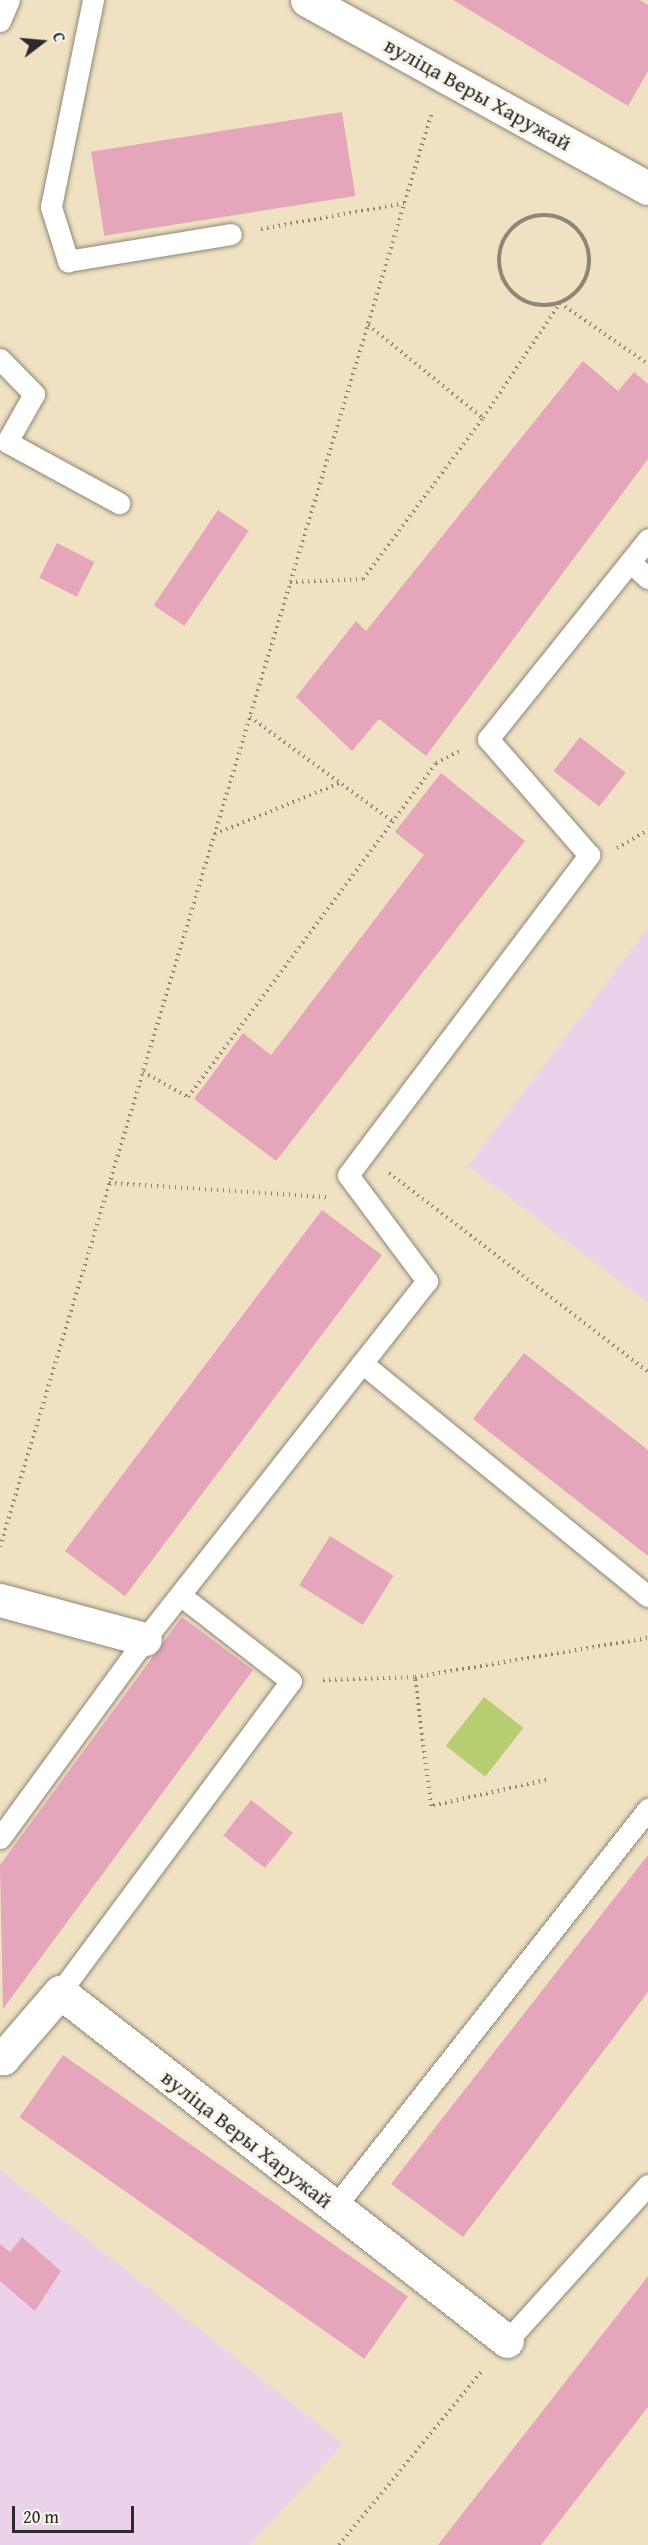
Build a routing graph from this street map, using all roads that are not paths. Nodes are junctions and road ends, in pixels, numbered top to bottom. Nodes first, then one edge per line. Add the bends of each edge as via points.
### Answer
1 (9, 0) edge
2 (93, 0) edge
3 (307, 0) edge
4 (0, 21) edge
5 (648, 188) edge
6 (231, 234) road end
7 (0, 360) edge
8 (119, 503) dead end
9 (648, 539) edge
10 (630, 562) junction
11 (648, 578) edge
12 (362, 1363) junction
13 (180, 1595) junction
14 (648, 1596) edge
15 (0, 1600) edge
16 (145, 1639) junction
17 (10, 1808) edge
18 (648, 1809) edge
19 (0, 1838) edge
20 (60, 1992) junction
21 (0, 2056) edge
22 (648, 2185) edge
23 (334, 2208) junction
24 (507, 2341) joint

1 - 4 lane
2 - 6 lane via 51,207 68,261
3 - 5 street, вуліца Веры Харужай
7 - 8 lane via 34,394 7,441
9 - 10 lane
10 - 11 lane
10 - 12 lane via 488,739 590,855 348,1175 427,1281
12 - 13 lane
12 - 14 lane
13 - 16 lane
13 - 20 lane via 291,1681
15 - 16 street
16 - 17 lane
17 - 19 lane
18 - 23 lane
20 - 21 street via 3,2058
20 - 23 street, вуліца Веры Харужай
22 - 24 lane
23 - 24 street, вуліца Веры Харужай

